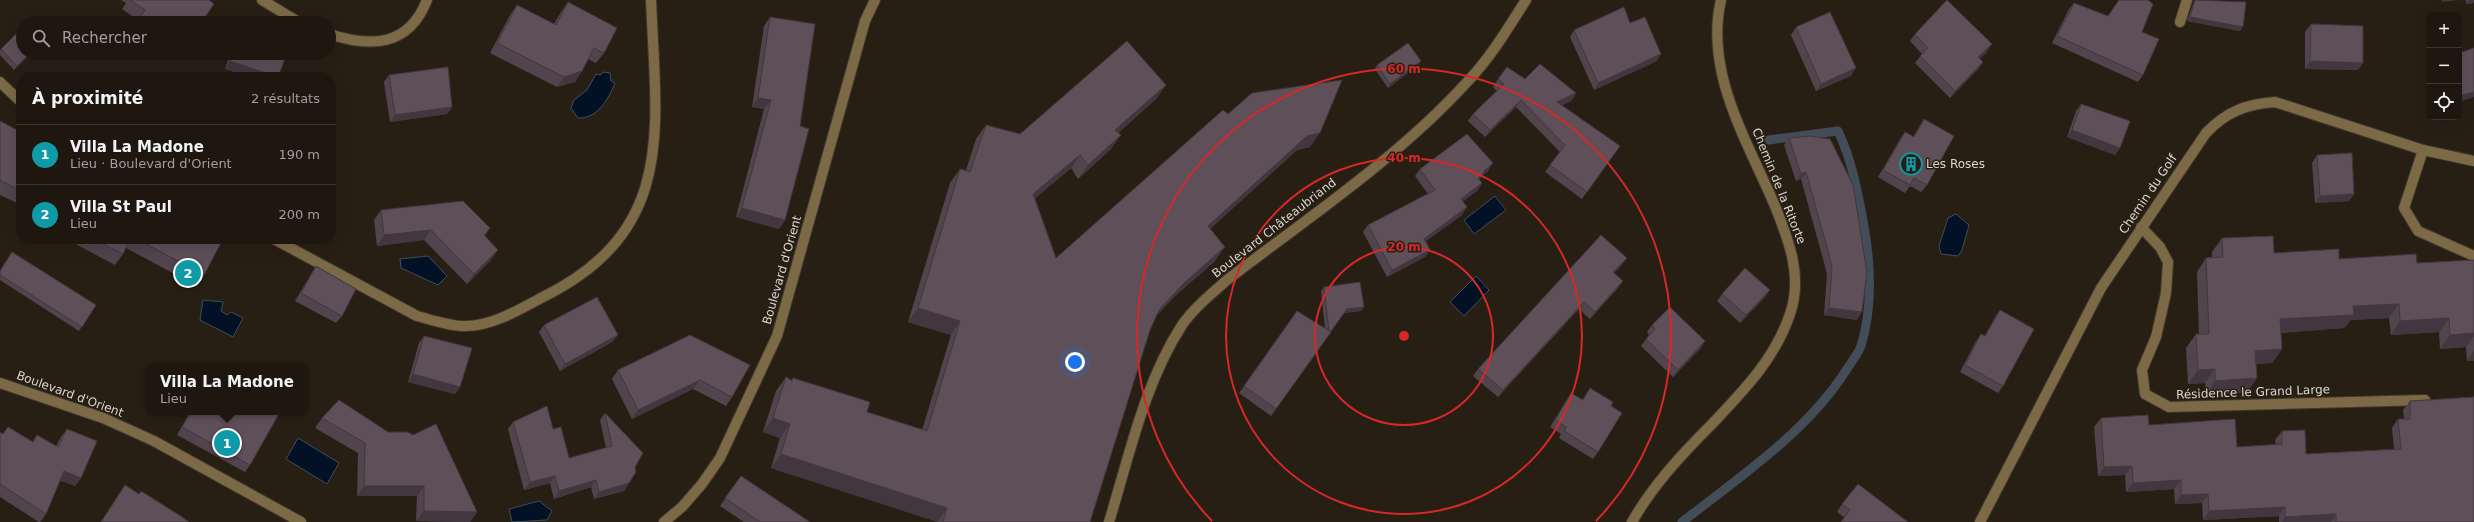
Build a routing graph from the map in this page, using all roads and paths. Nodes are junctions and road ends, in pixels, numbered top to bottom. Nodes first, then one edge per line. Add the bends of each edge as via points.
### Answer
1 (262, 0) edge
2 (427, 0) edge
3 (651, 0) edge
4 (875, 0) edge
5 (1526, 0) edge
6 (1721, 0) edge
7 (2187, 0) edge
8 (288, 16) edge
9 (2180, 22) dead end
10 (336, 35) edge
11 (0, 82) edge
12 (16, 97) edge
13 (2422, 150) junction
14 (2473, 160) edge
15 (2141, 228) junction
16 (283, 244) edge
17 (2474, 256) edge
18 (0, 383) edge
19 (2435, 400) edge
20 (300, 522) edge
21 (664, 522) edge
22 (1109, 522) edge
23 (1632, 522) edge
24 (1980, 522) edge

1 - 8 street
2 - 10 street via 421,15 398,37 367,42
3 - 16 street via 656,136 650,172 641,202 628,227 612,249 594,266 562,288 492,320 465,326 417,316
4 - 21 street, Boulevard d'Orient via 865,21 777,336 720,458 697,490
5 - 22 street, Boulevard Châteaubriand via 1489,56 1409,141 1226,280 1200,303 1182,325 1142,413
6 - 23 street, Chemin de la Ritorte via 1717,36 1720,68 1728,98 1790,242 1795,288 1791,313 1771,357 1660,480
7 - 9 street
11 - 12 street
13 - 14 street, Chemin du Golf
13 - 15 street, Chemin du Golf via 2274,102 2240,107 2226,115 2206,133
13 - 17 street via 2404,208 2418,231
15 - 19 street, Résidence le Grand Large via 2160,246 2168,262 2166,293 2156,337 2142,370 2145,394 2169,407
15 - 24 street, Chemin du Golf via 2101,288
18 - 20 street, Boulevard d'Orient via 103,418 154,441

